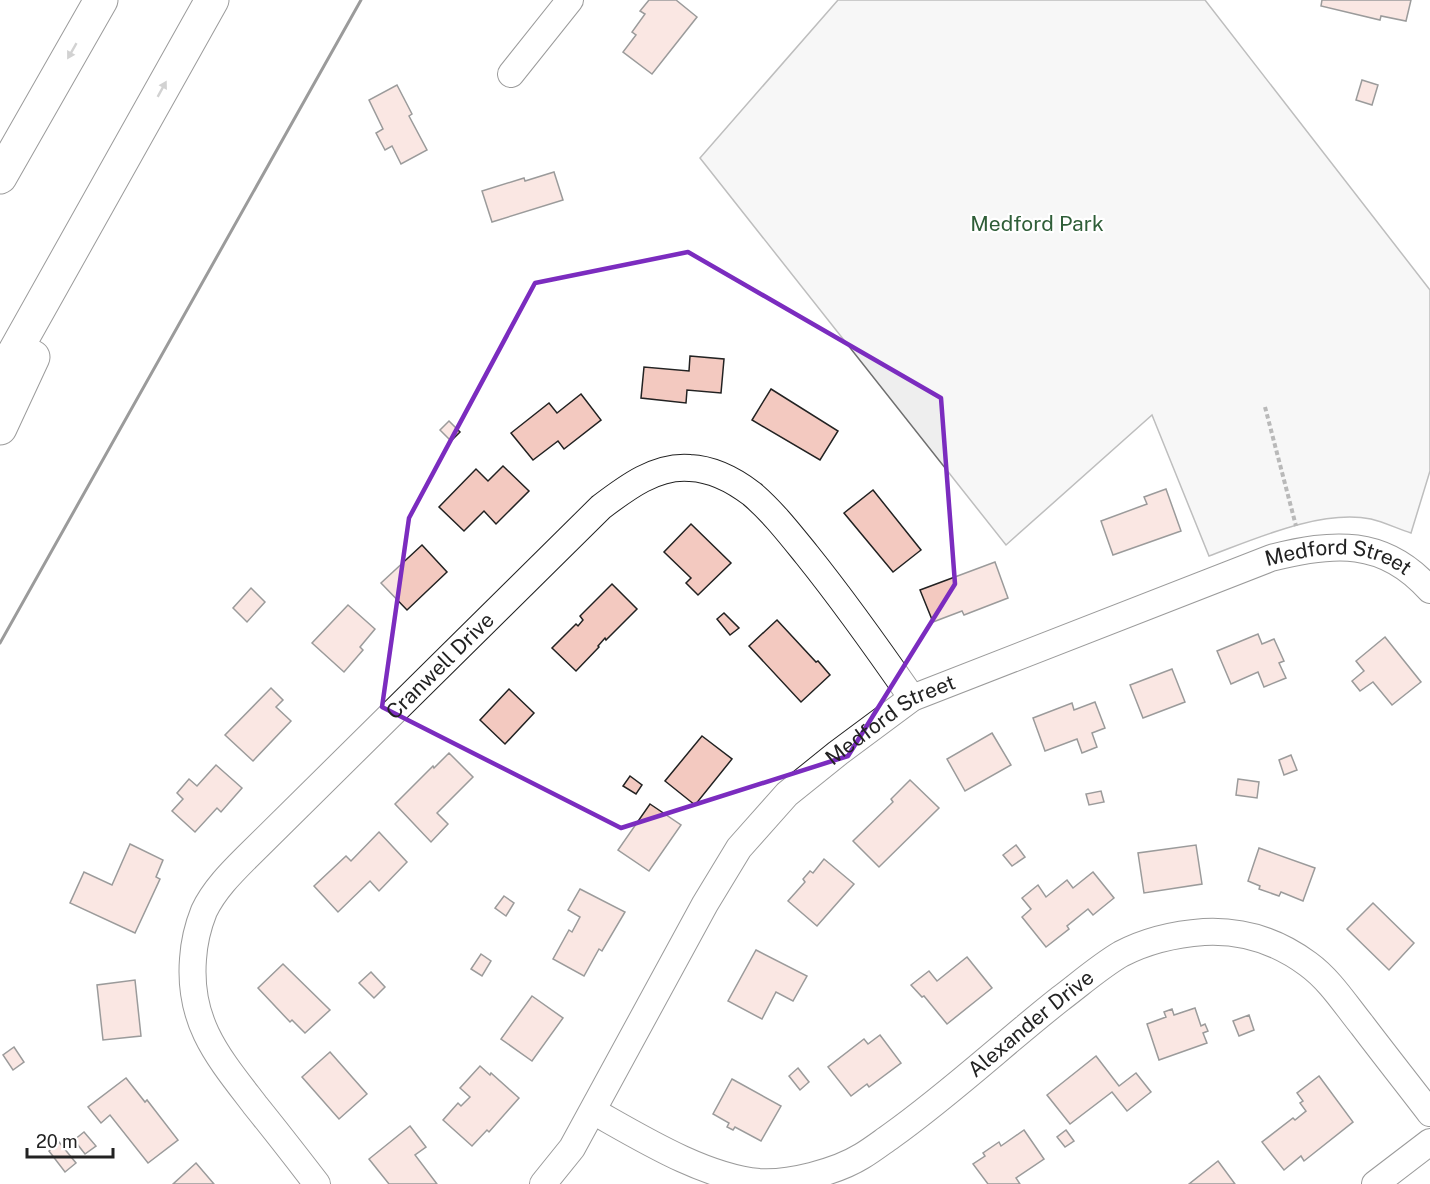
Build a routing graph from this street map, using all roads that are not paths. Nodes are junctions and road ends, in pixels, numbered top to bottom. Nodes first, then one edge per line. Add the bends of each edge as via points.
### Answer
1 (101, 0) edge
2 (212, 0) edge
3 (570, 0) edge
4 (511, 74) dead end
5 (134, 140) junction
6 (0, 177) edge
7 (0, 378) edge
8 (0, 428) edge
9 (1430, 590) edge
10 (912, 698) junction
11 (593, 1111) junction
12 (1430, 1113) edge
13 (1430, 1142) edge
14 (317, 1184) edge
15 (543, 1184) edge
16 (1375, 1184) edge

1 -> 6 highway
5 -> 2 highway
3 - 4 street
5 - 7 highway
5 - 8 highway
9 - 10 street, Medford Street via 1399,564 1368,550 1336,546 1303,550 1271,558
10 - 11 street, Medford Street via 787,794 739,848
10 - 14 street, Cranwell Drive via 840,595 776,517 723,476 690,467 657,472 627,487 601,507 246,857 205,910 195,942 192,977 196,1010 208,1040
11 - 12 street, Alexander Drive via 633,1134 728,1177 762,1182 829,1171 860,1158 914,1120 1042,1013 1122,954 1184,933 1217,932 1250,935 1309,965 1333,988
11 - 15 street, Medford Street via 572,1148
13 - 16 street

